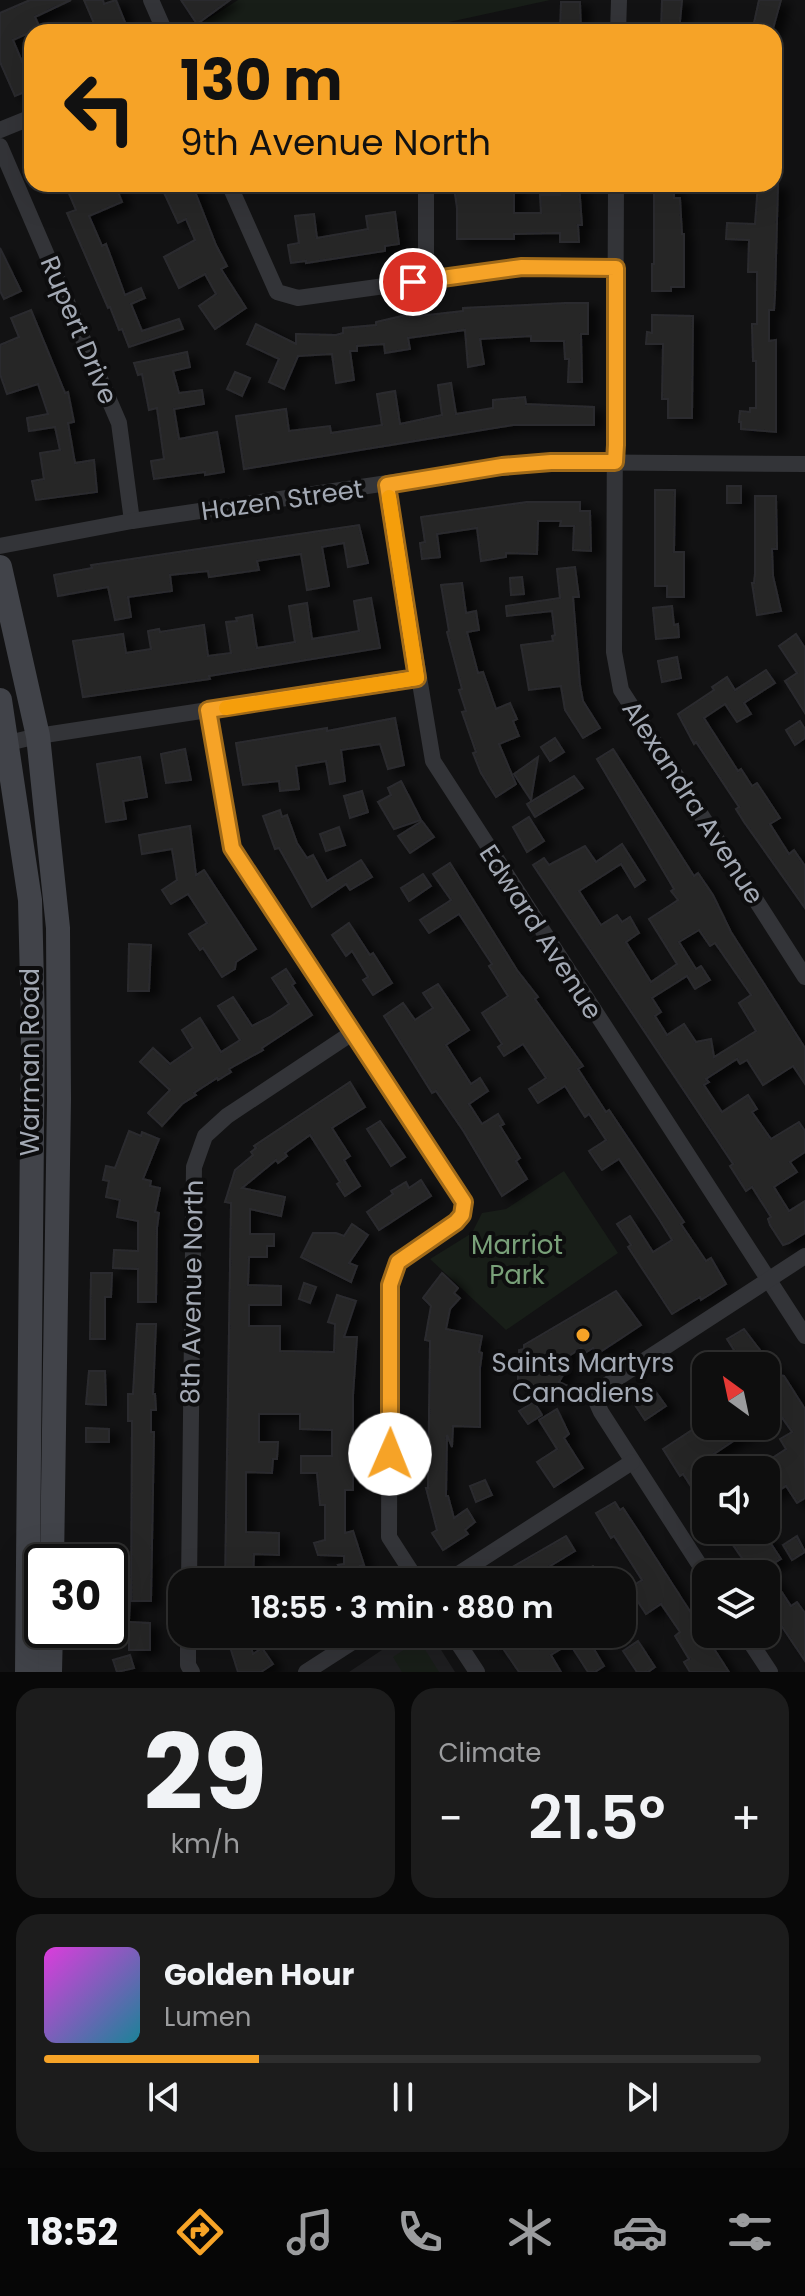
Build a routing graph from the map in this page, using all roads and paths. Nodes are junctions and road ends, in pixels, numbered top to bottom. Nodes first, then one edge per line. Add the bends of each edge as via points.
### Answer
1 (151, 0) edge
2 (619, 0) edge
3 (162, 24) edge
4 (618, 24) edge
5 (24, 120) edge
6 (0, 130) edge
7 (0, 146) edge
8 (233, 192) edge
9 (426, 192) edge
10 (616, 192) edge
11 (616, 268) junction
12 (426, 280) junction
13 (615, 462) junction
14 (805, 464) edge
15 (387, 485) junction
16 (132, 521) junction
17 (0, 546) edge
18 (0, 567) edge
19 (417, 678) junction
20 (0, 700) edge
21 (208, 710) junction
22 (38, 736) junction
23 (8, 743) junction
24 (805, 977) edge
25 (352, 1033) junction
26 (805, 1256) edge
27 (768, 1279) junction
28 (805, 1336) edge
29 (632, 1462) junction
30 (52, 1544) edge
31 (696, 1560) edge
32 (189, 1568) edge
33 (409, 1568) edge
34 (468, 1568) edge
35 (51, 1648) edge
36 (188, 1648) edge
37 (343, 1648) edge
38 (461, 1648) edge
39 (754, 1648) edge
40 (27, 1672) edge
41 (50, 1672) edge
42 (192, 1672) edge
43 (306, 1672) edge
44 (477, 1672) edge
45 (770, 1672) edge

1 - 3 street
2 - 4 street
5 - 6 street
7 - 16 street, Rupert Drive via 119,423
8 - 12 street via 277,292 298,298
9 - 12 street
10 - 11 street, Alexandra Avenue
11 - 12 street via 522,267
11 - 13 street, Alexandra Avenue
13 - 14 street, Hazen Street
13 - 15 street, Hazen Street via 502,466
13 - 24 street, Alexandra Avenue via 614,652 621,690
15 - 16 street, Hazen Street
15 - 19 street, Edward Avenue
16 - 17 street, Hazen Street
18 - 22 main road, Warman Road
19 - 21 street
19 - 27 street, Edward Avenue via 433,761
20 - 23 main road, Warman Road
21 - 22 street
21 - 25 street via 232,848
22 - 23 street
22 - 30 main road, Warman Road via 58,928
23 - 40 main road, Warman Road via 30,900 33,1024
25 - 32 street, 8th Avenue North via 227,1116 205,1136 194,1167
25 - 33 street via 464,1202 456,1222 398,1262 390,1285 389,1537
26 - 27 street
27 - 28 street, Edward Avenue
27 - 29 street via 599,1390 601,1412
29 - 31 street
29 - 34 street
35 - 41 main road
36 - 42 street
37 - 43 street
38 - 44 street
39 - 45 street

